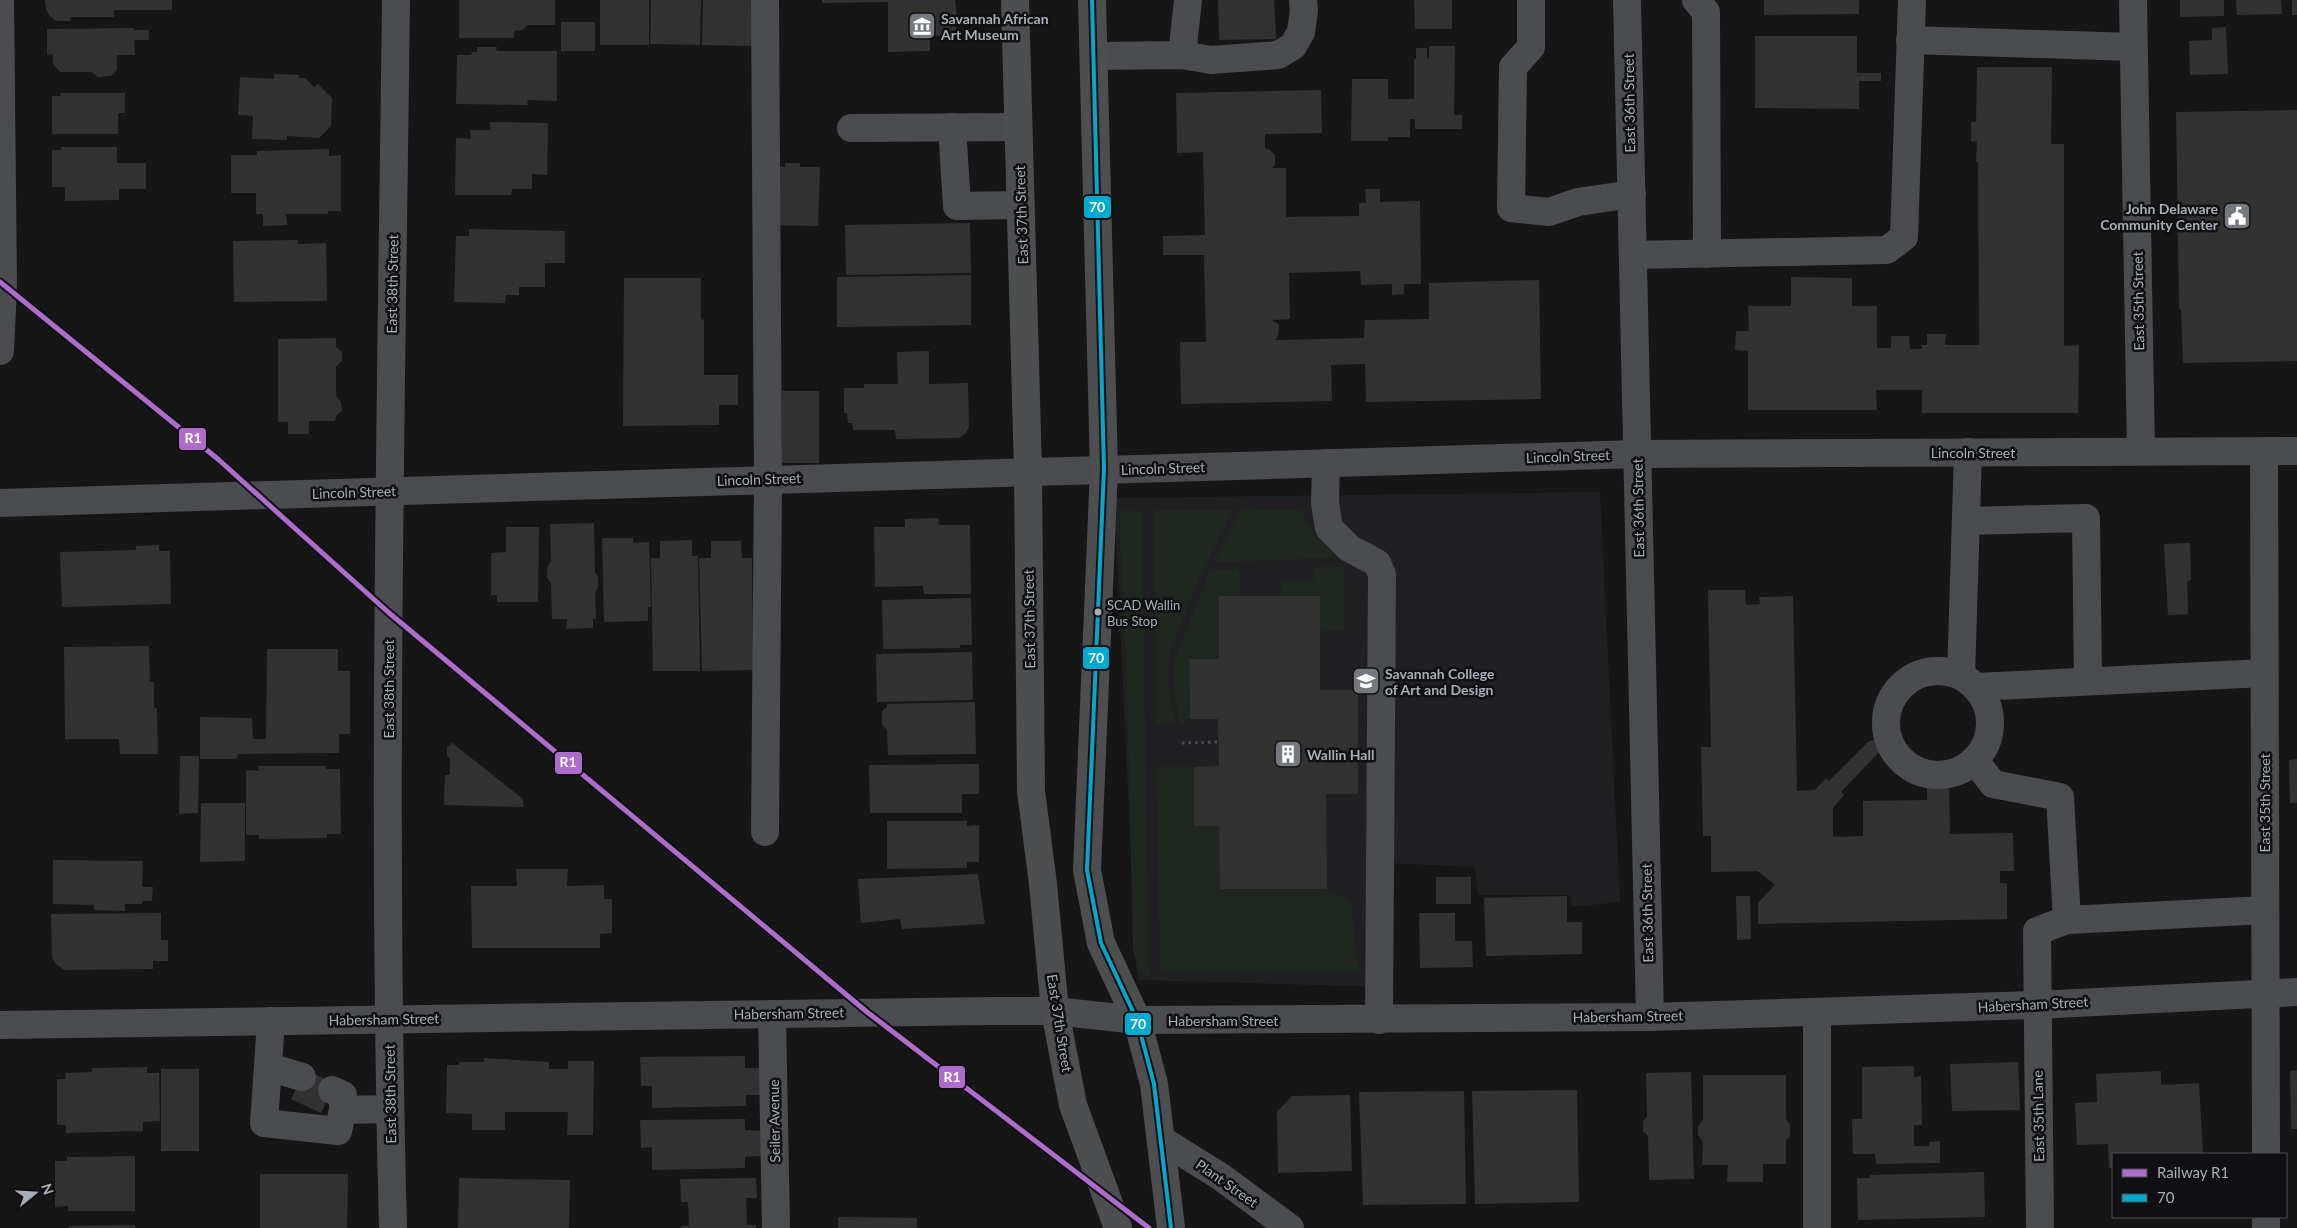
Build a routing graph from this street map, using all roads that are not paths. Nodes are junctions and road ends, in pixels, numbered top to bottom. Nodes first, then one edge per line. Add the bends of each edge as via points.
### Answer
1 (0, 0) edge
2 (396, 0) edge
3 (765, 0) edge
4 (1015, 0) edge
5 (1092, 0) edge
6 (1188, 0) edge
7 (1303, 0) edge
8 (1531, 0) edge
9 (1627, 0) edge
10 (1696, 0) edge
11 (1912, 0) edge
12 (2133, 0) edge
13 (1910, 40) junction
14 (2133, 48) junction
15 (1182, 55) junction
16 (1094, 56) junction
17 (952, 127) junction
18 (1018, 127) junction
19 (851, 128) dead end
20 (1632, 194) junction
21 (1020, 205) junction
22 (1707, 254) junction
23 (1633, 255) junction
24 (0, 352) edge
25 (2141, 451) junction
26 (2264, 451) junction
27 (2297, 451) edge
28 (1968, 452) junction
29 (1637, 454) junction
30 (1326, 463) junction
31 (1104, 469) junction
32 (1028, 471) junction
33 (768, 479) junction
34 (389, 491) junction
35 (0, 504) edge
36 (1966, 521) junction
37 (2264, 674) junction
38 (2088, 681) junction
39 (1968, 682) junction
40 (1976, 761) junction
41 (765, 832) dead end
42 (2265, 910) junction
43 (2067, 920) junction
44 (2265, 992) junction
45 (2297, 992) edge
46 (2036, 1004) junction
47 (1055, 1011) junction
48 (1816, 1012) junction
49 (772, 1014) junction
50 (1650, 1016) junction
51 (388, 1019) junction
52 (1138, 1020) junction
53 (1379, 1020) junction
54 (271, 1021) junction
55 (0, 1025) edge
56 (269, 1067) junction
57 (302, 1077) dead end
58 (390, 1109) junction
59 (1162, 1140) junction
60 (2266, 1153) edge
61 (393, 1228) edge
62 (776, 1228) edge
63 (1118, 1228) edge
64 (1172, 1228) edge
65 (1290, 1228) edge
66 (1817, 1228) edge
67 (2040, 1228) edge

1 - 24 street via 3,285
2 - 34 street, East 38th Street
3 - 33 street
4 - 18 main road, East 37th Street
5 - 16 main road
6 - 15 street
7 - 15 street via 1301,32 1293,46 1278,55 1211,60
8 - 20 street via 1531,47 1513,67 1511,208 1549,212 1578,202
9 - 20 street, East 36th Street
10 - 22 street via 1706,12
11 - 13 street
12 - 14 street, East 35th Street
13 - 14 street
13 - 22 street via 1904,237 1887,250
14 - 25 street, East 35th Street
15 - 16 street
16 - 31 main road
17 - 18 street
17 - 19 street
17 - 21 street via 957,206
18 - 21 main road, East 37th Street
20 - 23 street, East 36th Street
21 - 32 main road, East 37th Street
22 - 23 street
23 - 29 street, East 36th Street
25 - 26 street, Lincoln Street
25 - 28 street, Lincoln Street
26 - 27 street, Lincoln Street
26 - 37 street, East 35th Street
28 - 29 street, Lincoln Street
28 - 36 street
29 - 30 street, Lincoln Street
29 - 50 street, East 36th Street
30 - 31 street, Lincoln Street
30 - 53 street via 1329,528 1349,548 1377,563 1382,574
31 - 32 street, Lincoln Street
31 - 52 main road via 1087,870 1101,943
32 - 33 street, Lincoln Street
32 - 47 main road, East 37th Street via 1031,792
33 - 34 street, Lincoln Street
33 - 41 street
34 - 35 street, Lincoln Street
34 - 51 street, East 38th Street
36 - 38 street via 2086,518
36 - 39 street
37 - 38 street
37 - 42 street, East 35th Street
38 - 39 street
39 - 40 street via 1985,700 1990,716 1990,732
39 - 40 street via 1944,671 1926,672 1910,679 1888,708 1886,725 1890,743 1899,758 1913,770 1946,775
40 - 43 street via 1993,784 2060,796
42 - 43 street
42 - 44 street, East 35th Street
43 - 46 street, East 35th Lane via 2037,931
44 - 45 street, Habersham Street
44 - 46 street, Habersham Street
44 - 60 street, East 35th Street
46 - 48 street, Habersham Street
46 - 67 street, East 35th Lane
47 - 49 street, Habersham Street
47 - 52 street, Habersham Street
47 - 63 main road, East 37th Street via 1073,1105
48 - 50 street, Habersham Street
48 - 66 street
49 - 51 street, Habersham Street
49 - 62 street, Seiler Avenue
50 - 53 street, Habersham Street
51 - 54 street, Habersham Street
51 - 58 street, East 38th Street
52 - 53 street, Habersham Street
52 - 59 main road via 1154,1084
54 - 55 street, Habersham Street
54 - 56 street
56 - 57 street
56 - 58 street via 264,1123 338,1131 338,1100
58 - 61 street, East 38th Street
59 - 64 main road
59 - 65 street, Plant Street via 1221,1177

